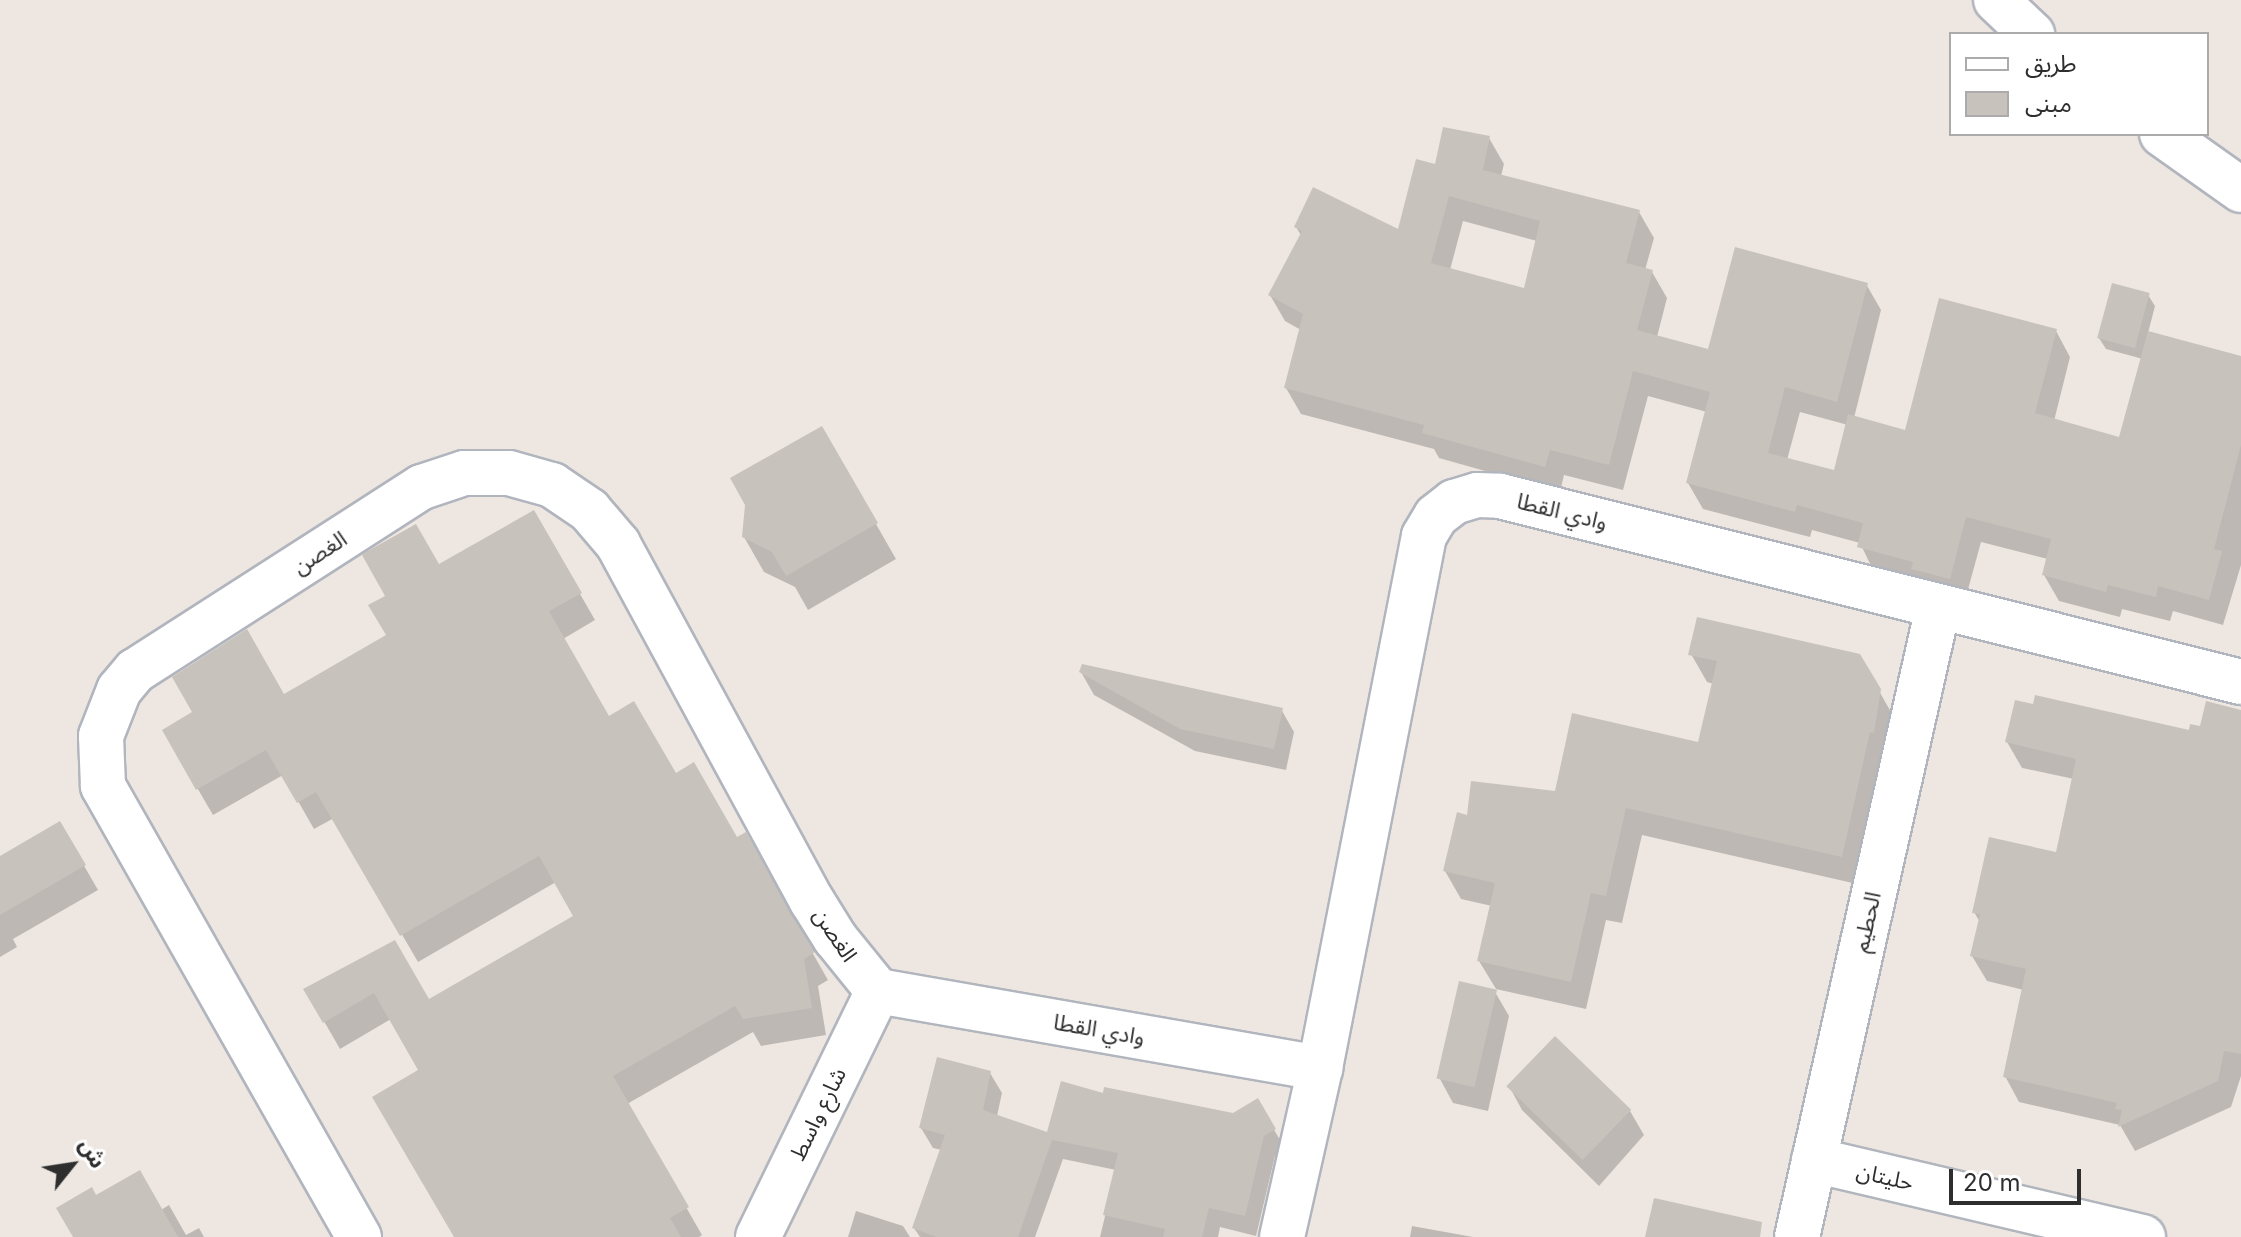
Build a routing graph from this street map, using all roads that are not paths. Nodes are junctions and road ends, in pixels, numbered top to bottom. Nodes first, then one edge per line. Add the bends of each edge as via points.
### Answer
1 (1996, 0) edge
2 (2030, 32) edge
3 (2165, 136) edge
4 (2241, 190) edge
5 (1938, 607) junction
6 (2241, 682) edge
7 (878, 991) junction
8 (1320, 1068) junction
9 (1814, 1160) junction
10 (359, 1237) edge
11 (758, 1237) edge
12 (1282, 1237) edge
13 (1797, 1237) edge
14 (2143, 1237) edge

1 - 2 street
3 - 4 street
5 - 6 street, وادي القطا
5 - 8 street, وادي القطا via 1500,496 1454,502 1436,516 1424,536
5 - 9 street, الحطيم
7 - 8 street, وادي القطا
7 - 10 street, الغصن via 812,901 618,544 589,510 552,485 509,473 464,473 422,487 135,671 119,690 101,736 103,786
7 - 11 street, شارع واسط
8 - 12 street, وادي القطا
9 - 13 street, الحطيم
9 - 14 street, حليتان

